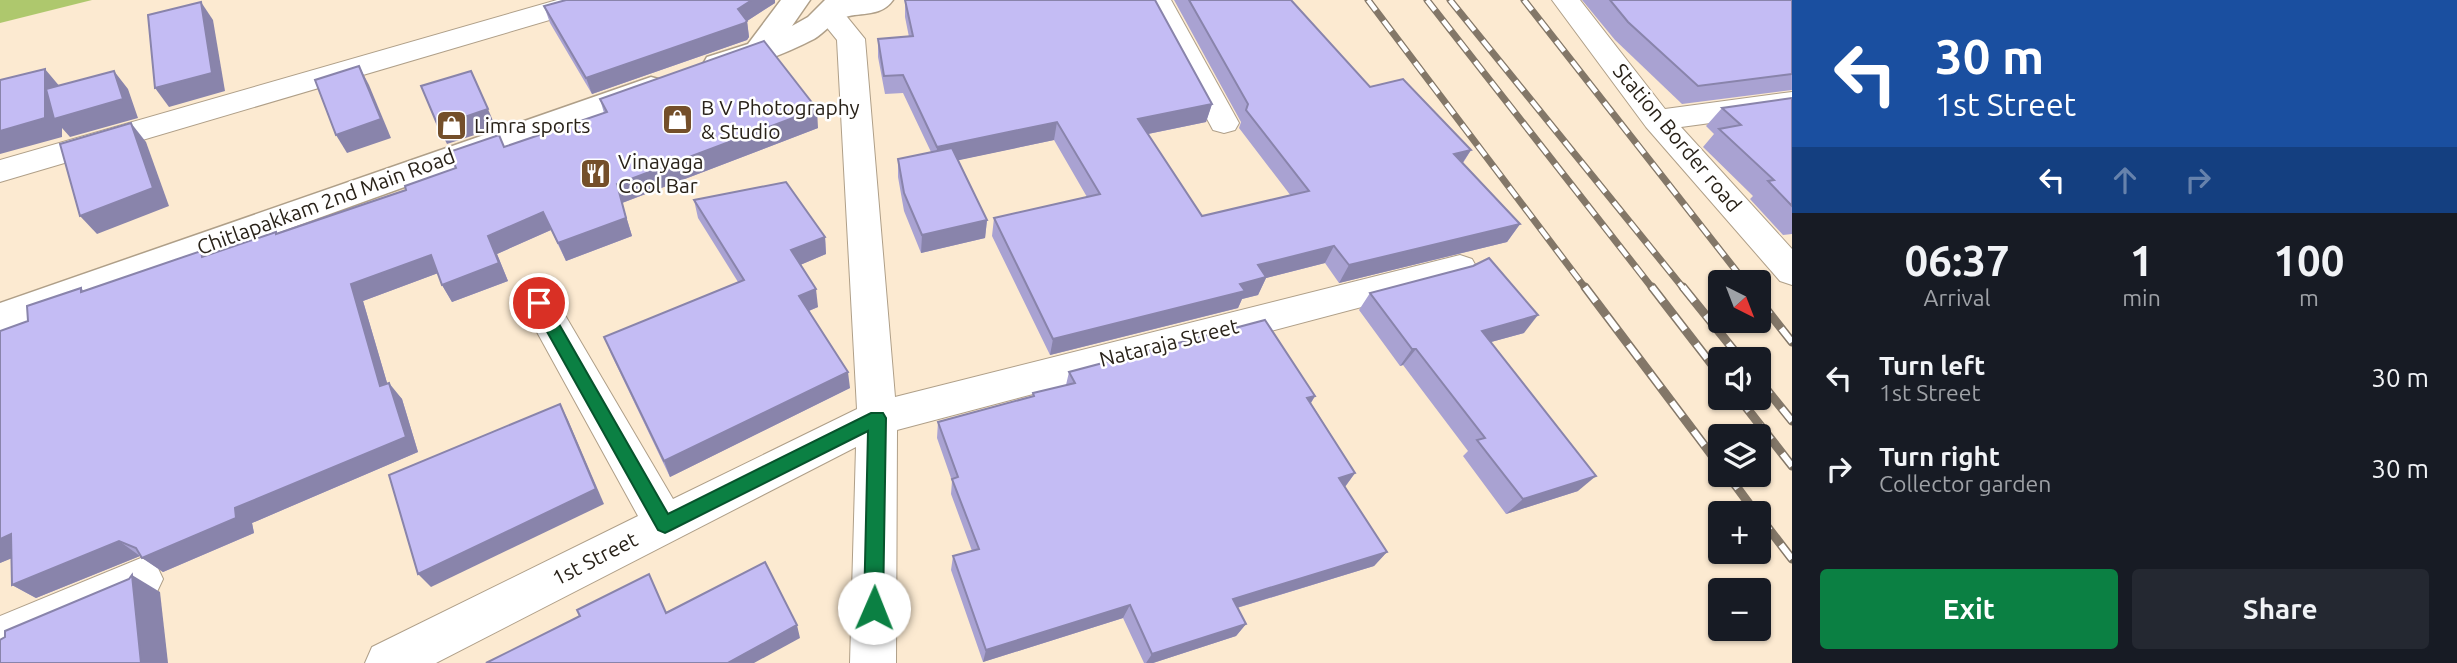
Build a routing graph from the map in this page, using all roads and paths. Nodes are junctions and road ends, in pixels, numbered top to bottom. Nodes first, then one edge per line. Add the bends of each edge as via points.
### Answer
1 (587, 0) edge
2 (879, 0) edge
3 (1157, 0) edge
4 (1566, 0) edge
5 (825, 6) edge
6 (1792, 102) edge
7 (1657, 120) junction
8 (1224, 123) dead end
9 (0, 171) edge
10 (1460, 268) edge
11 (1792, 272) edge
12 (539, 303) dead end
13 (0, 318) edge
14 (877, 418) junction
15 (665, 524) junction
16 (141, 579) edge
17 (0, 639) edge
18 (388, 663) edge
19 (873, 663) edge

1 - 9 street
2 - 5 street via 868,6
3 - 8 street
4 - 7 street, Station Border road
5 - 13 street, Chitlapakkam 2nd Main Road via 797,36
5 - 14 street via 851,39
6 - 7 street
7 - 11 street, Station Border road
10 - 14 street, Nataraja Street
12 - 15 street
14 - 15 street, 1st Street
14 - 19 street
15 - 18 street, 1st Street
16 - 17 street

